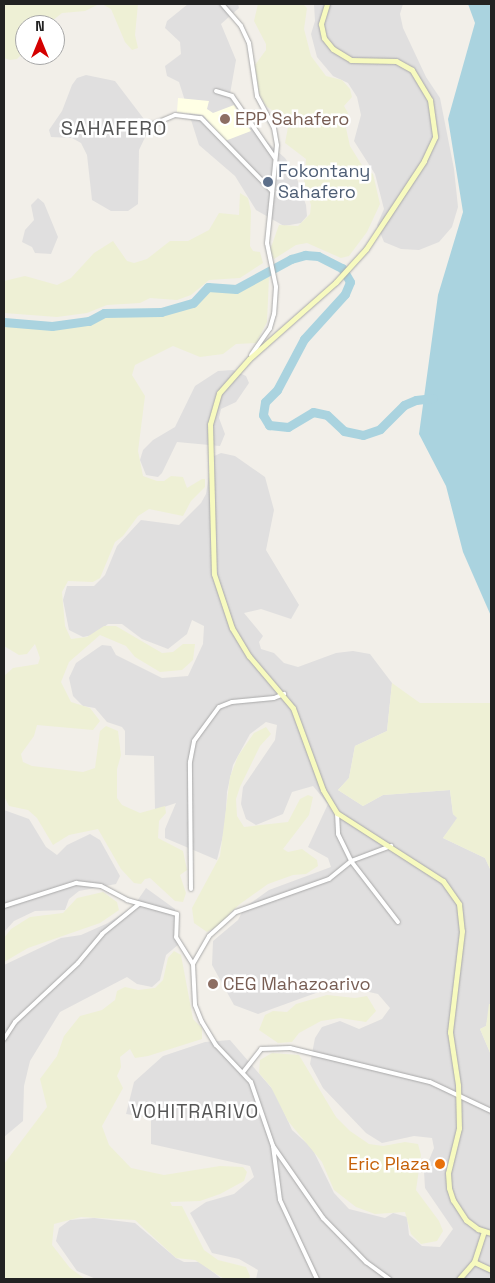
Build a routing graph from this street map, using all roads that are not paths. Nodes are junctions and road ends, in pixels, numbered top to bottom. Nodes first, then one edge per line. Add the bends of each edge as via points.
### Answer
1 (222, 4) edge
2 (326, 4) edge
3 (216, 91) dead end
4 (136, 125) dead end
5 (275, 158) junction
6 (272, 191) junction
7 (249, 359) junction
8 (284, 694) junction
9 (337, 813) junction
10 (392, 846) junction
11 (351, 862) junction
12 (191, 889) dead end
13 (139, 904) junction
14 (4, 906) edge
15 (398, 922) dead end
16 (193, 964) junction
17 (4, 1039) edge
18 (244, 1071) junction
19 (459, 1096) junction
20 (491, 1111) edge
21 (273, 1146) junction
22 (484, 1232) junction
23 (491, 1233) edge
24 (474, 1262) junction
25 (491, 1270) edge
26 (317, 1279) edge
27 (389, 1279) edge
28 (459, 1279) edge

1 - 5 street via 241,26 249,43 257,96 274,128
2 - 7 main road via 321,24 324,38 333,49 350,60 396,61 412,70 430,100 435,137 424,160 366,248 336,282
3 - 5 street via 232,96
4 - 6 street via 154,124 176,115 200,118
5 - 6 street
6 - 7 street via 267,243 276,287 274,314 270,328
7 - 8 main road via 219,392 210,424 214,574 232,628 249,656
8 - 9 main road via 300,722 323,790
8 - 12 street via 219,707 194,742 190,762
9 - 10 main road
9 - 11 street via 338,834
10 - 11 street
10 - 19 main road via 448,885 459,904 462,931 450,1032
11 - 15 street
11 - 16 street via 329,878 236,912 209,936
13 - 14 street via 111,894 101,886 76,883
13 - 16 street via 178,914 176,937
13 - 17 street via 102,934 78,963 15,1022
16 - 18 street via 195,1005 202,1022 216,1045
18 - 19 street via 261,1049 290,1048 430,1082
18 - 21 street
19 - 20 street
19 - 22 main road via 459,1128 448,1173 449,1188 461,1214
21 - 26 street via 282,1208
21 - 27 street via 323,1218 366,1262
22 - 23 main road
22 - 24 main road
24 - 25 main road
24 - 28 main road

